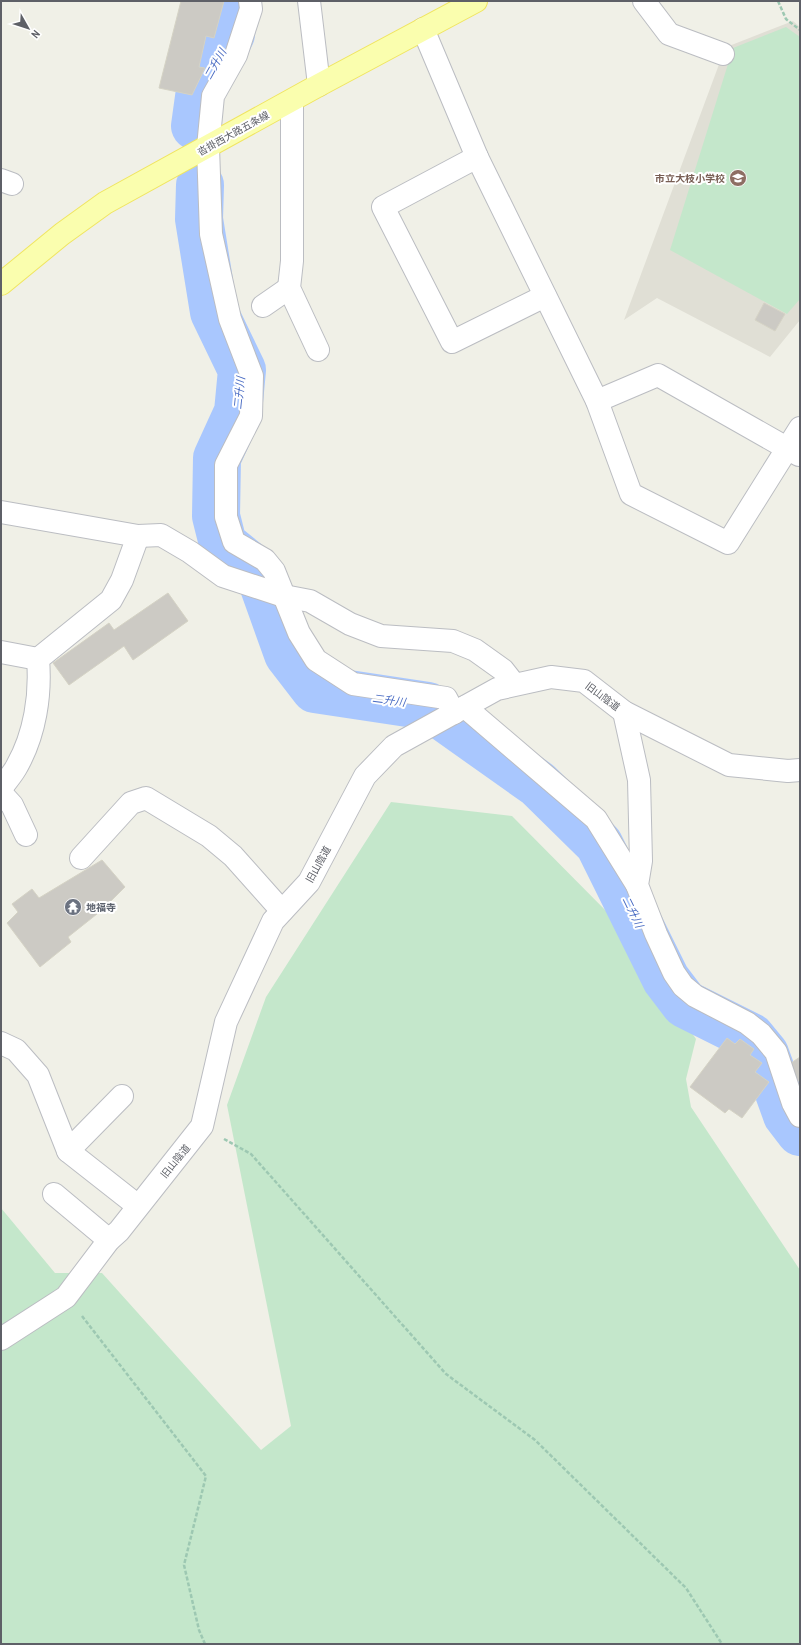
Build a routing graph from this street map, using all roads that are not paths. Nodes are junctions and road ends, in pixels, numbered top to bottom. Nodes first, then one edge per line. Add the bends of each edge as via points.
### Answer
1 (250, 1) edge
2 (309, 1) edge
3 (476, 1) edge
4 (644, 1) edge
5 (423, 29) junction
6 (723, 54) dead end
7 (319, 85) junction
8 (292, 100) junction
9 (208, 146) junction
10 (477, 157) junction
11 (1, 284) edge
12 (289, 288) junction
13 (545, 296) junction
14 (264, 306) dead end
15 (318, 350) dead end
16 (597, 402) junction
17 (800, 428) edge
18 (794, 452) edge
19 (1, 512) edge
20 (138, 536) junction
21 (284, 596) junction
22 (1, 652) edge
23 (38, 659) junction
24 (514, 684) junction
25 (460, 710) junction
26 (624, 712) junction
27 (800, 770) edge
28 (1, 789) edge
29 (1, 793) edge
30 (26, 835) dead end
31 (81, 858) dead end
32 (637, 885) junction
33 (282, 911) junction
34 (1, 1043) edge
35 (122, 1096) dead end
36 (800, 1116) edge
37 (68, 1151) junction
38 (54, 1194) dead end
39 (138, 1206) junction
40 (109, 1240) junction
41 (1, 1339) edge

1 - 9 street via 251,9 236,55 213,96
2 - 7 street
3 - 5 main road, 沓掛西大路五条線
4 - 6 street via 669,34
5 - 7 main road, 沓掛西大路五条線
5 - 10 street
7 - 8 main road, 沓掛西大路五条線
8 - 9 main road, 沓掛西大路五条線
8 - 12 street via 292,261
9 - 11 main road, 沓掛西大路五条線 via 106,203 62,234
9 - 21 street via 211,234 230,319 252,376 251,416 226,465 226,517 234,542 264,560 274,571
10 - 13 street
10 - 13 street via 383,207 452,342
12 - 14 street
12 - 15 street
13 - 16 street
16 - 18 street via 658,375
16 - 18 street via 631,494 728,543
17 - 18 street
19 - 20 street
20 - 21 street via 161,534 223,576
20 - 23 street via 122,580 111,600
21 - 24 street via 310,601 350,624 381,636 453,641 475,650 502,670
21 - 25 street via 299,633 316,660 334,672 354,684 446,698
22 - 23 street
23 - 28 street via 40,678 30,735 17,766
24 - 25 street, 旧山陰道 via 497,689
24 - 26 street, 旧山陰道 via 551,677 584,681
25 - 32 street via 596,819
25 - 33 street, 旧山陰道 via 394,746 365,776 309,882
26 - 27 street, 旧山陰道 via 729,765
26 - 32 street via 639,780 641,861
29 - 30 street via 12,805
31 - 33 street via 131,802 146,798 209,836 233,856
32 - 36 street via 656,934 683,986 695,996 747,1023 761,1034 776,1052
33 - 39 street, 旧山陰道 via 273,921 226,1022 202,1126
34 - 37 street via 16,1050 38,1075
35 - 37 street
37 - 39 street
38 - 40 street
39 - 40 street, 旧山陰道
40 - 41 street, 旧山陰道 via 66,1297

